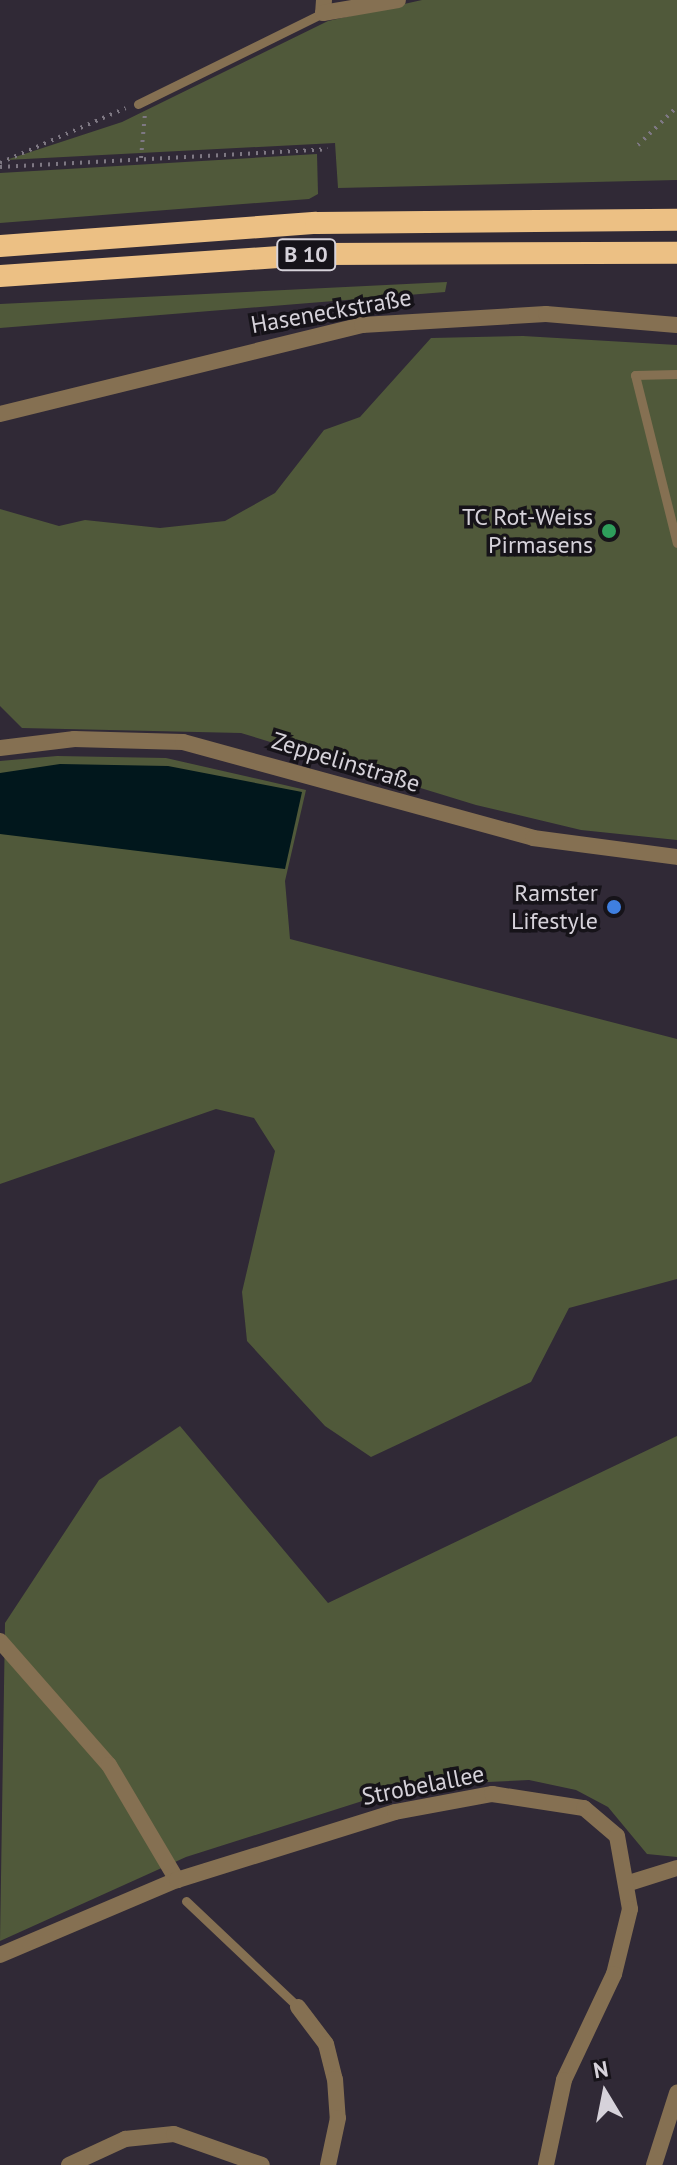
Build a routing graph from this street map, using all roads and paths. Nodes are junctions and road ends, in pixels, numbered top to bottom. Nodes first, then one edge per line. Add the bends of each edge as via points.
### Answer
1 (398, 0) edge
2 (324, 7) edge
3 (142, 102) junction
4 (677, 107) edge
5 (638, 145) dead end
6 (328, 149) dead end
7 (141, 158) junction
8 (0, 165) edge
9 (677, 220) edge
10 (0, 246) edge
11 (677, 253) edge
12 (0, 276) edge
13 (677, 325) edge
14 (677, 374) edge
15 (0, 414) edge
16 (677, 543) edge
17 (0, 748) edge
18 (677, 857) edge
19 (0, 1641) edge
20 (677, 1868) edge
21 (177, 1880) junction
22 (629, 1883) junction
23 (186, 1901) dead end
24 (0, 1955) edge
25 (298, 2007) joint
26 (677, 2093) edge
27 (69, 2165) edge
28 (262, 2165) edge
29 (328, 2165) edge
30 (546, 2165) edge
31 (654, 2165) edge

1 - 2 street
2 - 3 lane
3 - 7 path
3 - 8 path
4 - 5 path
6 - 7 path
7 - 8 path
9 - 10 highway, B 10 via 316,223
11 - 12 highway, B 10 via 321,254
13 - 15 street, Haseneckstraße via 546,314 362,325
14 - 16 lane via 635,375
17 - 18 street, Zeppelinstraße via 74,739 183,742 533,838
19 - 21 street via 109,1765
20 - 22 street
21 - 22 street, Strobelallee via 395,1812 492,1794 557,1799 605,1821 617,1836
21 - 24 street, Strobelallee
22 - 30 street, Strobelallee via 626,1939 564,2080
23 - 25 lane
25 - 29 street via 326,2044 335,2079 338,2118
26 - 31 street
27 - 28 street via 125,2139 174,2134

